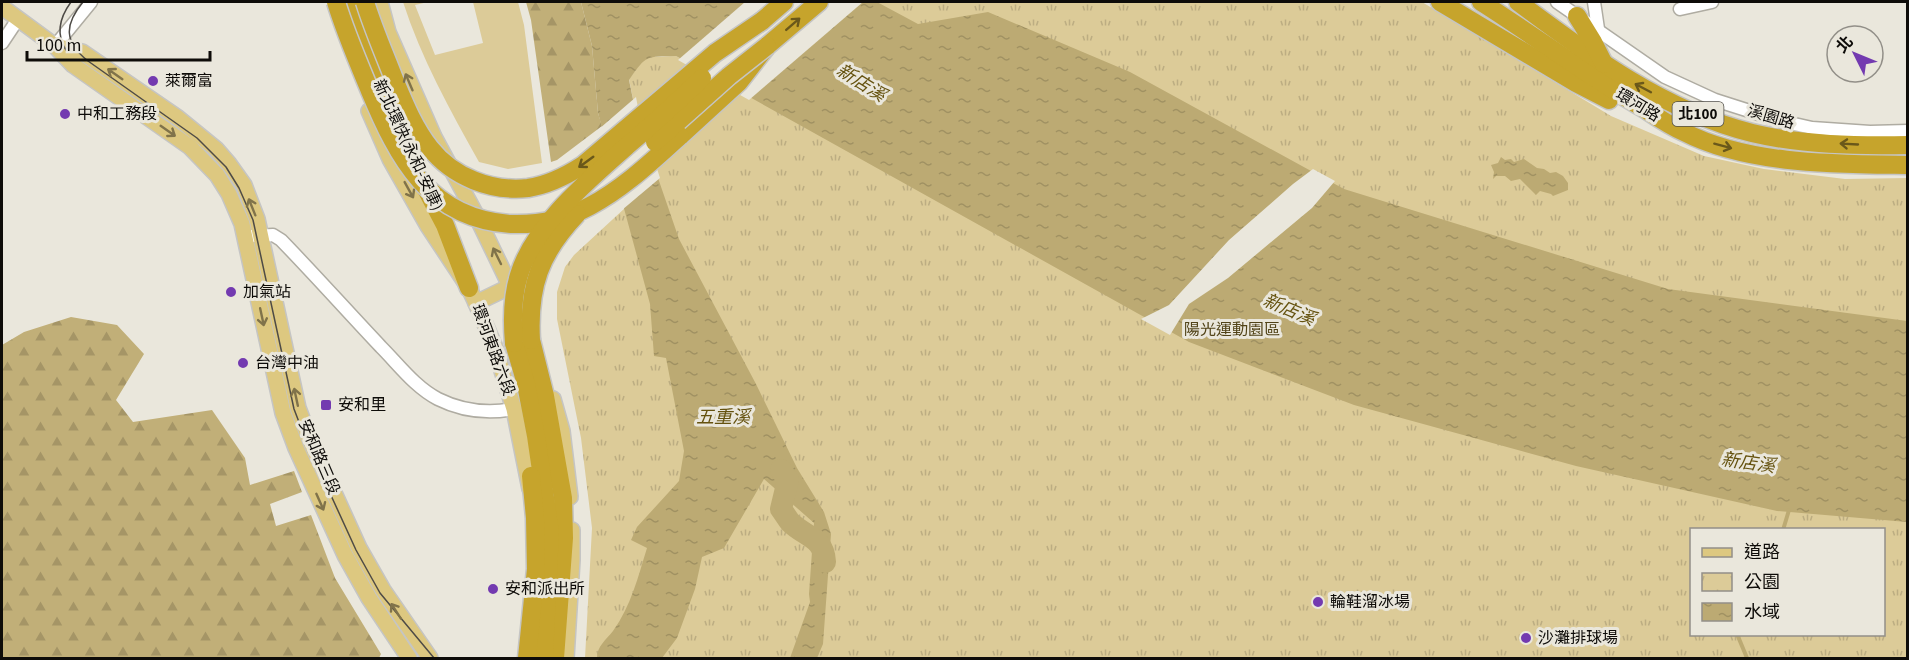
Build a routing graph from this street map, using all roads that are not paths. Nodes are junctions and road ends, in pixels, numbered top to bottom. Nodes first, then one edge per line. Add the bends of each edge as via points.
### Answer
1 (91, 2) edge
2 (330, 2) edge
3 (336, 2) edge
4 (351, 2) edge
5 (365, 2) edge
6 (380, 2) edge
7 (784, 2) edge
8 (819, 2) edge
9 (1440, 2) edge
10 (1462, 2) edge
11 (1481, 2) edge
12 (1503, 2) edge
13 (1518, 2) edge
14 (1557, 2) edge
15 (1594, 2) edge
16 (1712, 2) edge
17 (2, 7) edge
18 (1576, 9) edge
19 (1680, 9) dead end
20 (1536, 15) junction
21 (18, 19) junction
22 (762, 21) junction
23 (2, 43) edge
24 (55, 46) junction
25 (767, 46) junction
26 (1590, 48) junction
27 (1605, 66) junction
28 (1623, 96) junction
29 (1908, 131) edge
30 (1684, 133) junction
31 (1908, 145) edge
32 (1908, 165) edge
33 (261, 234) junction
34 (245, 237) junction
35 (511, 286) junction
36 (473, 295) junction
37 (523, 342) junction
38 (514, 409) junction
39 (549, 634) junction
40 (409, 658) edge
41 (430, 658) edge
42 (525, 658) edge
43 (544, 658) edge
44 (561, 658) edge

1 - 24 street
2 -> 36 main road, 環河東路六段 via 357,82 390,159
3 - 25 highway, bridge via 387,132 404,161 433,194 467,214 499,223 548,221 574,213 612,193 739,82
4 - 36 highway, 新北環快(永和-安康) via 393,120 445,225
22 -> 5 highway, bridge via 715,53 612,142 564,177 529,188 509,189 465,177 431,149 403,99
35 -> 6 main road via 429,128 388,32
7 - 22 highway
25 -> 8 highway
9 - 30 highway via 1576,83
10 - 26 highway, 環河路 / 北100 via 1574,71
11 - 26 highway
12 - 20 highway
13 - 20 highway, 環河路 / 北100
14 - 18 street
15 - 26 street
16 - 19 street
17 - 21 main road, 安和路三段
18 - 26 highway
20 - 26 highway, 環河路 / 北100
21 - 23 street
21 - 24 main road, 安和路三段
22 - 37 highway, bridge via 590,179 545,226 519,274 512,318
33 -> 24 main road, 安和路三段 via 244,185 216,149 82,52
24 -> 34 main road, 安和路三段 via 73,64 205,161 229,194
25 - 37 highway, bridge via 689,111 560,232 533,288
26 - 27 highway, 環河路 / 北100
26 - 28 highway, 環河路 / 北100 via 1598,81
26 - 29 street, 溪園路 via 1715,100 1781,121 1812,128
27 - 28 highway
31 -> 27 highway, 環河路 / 北100 via 1808,142 1753,133 1666,100
28 - 30 highway, 環河路 / 北100
30 -> 32 highway, 環河路 / 北100 via 1756,155 1830,164
33 - 34 street
33 - 38 street via 281,240 427,393 465,409
41 -> 33 main road, 安和路三段 via 359,548 310,440 298,408
34 -> 40 main road, 安和路三段 via 283,413 296,448 345,555
35 - 36 main road
35 - 44 main road via 548,380 568,472 572,551
36 - 38 main road, 環河東路六段
37 - 39 highway via 525,384 549,524
37 - 42 highway via 514,374 530,470 536,569
37 - 44 highway via 545,396 563,498
38 - 42 main road, 環河東路六段 via 531,506 532,562
39 - 43 highway
39 - 44 highway

